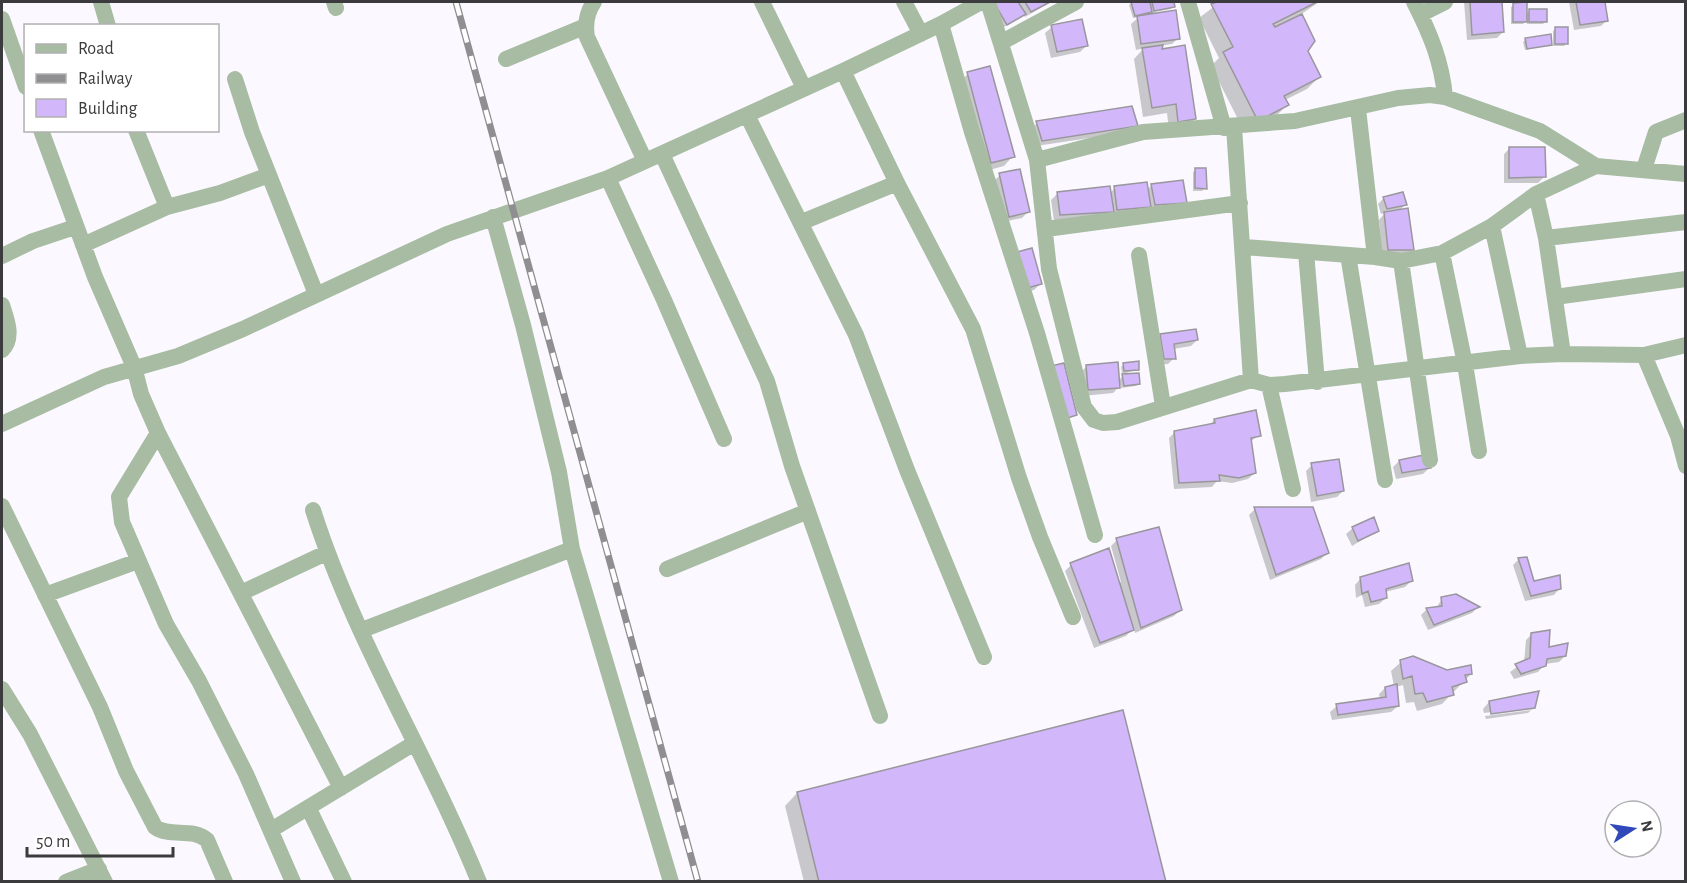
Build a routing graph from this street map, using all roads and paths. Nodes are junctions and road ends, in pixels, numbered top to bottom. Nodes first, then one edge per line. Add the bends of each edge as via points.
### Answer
1 (101, 2) edge
2 (594, 2) edge
3 (762, 2) edge
4 (904, 2) edge
5 (981, 2) edge
6 (988, 2) edge
7 (1076, 2) edge
8 (1444, 2) edge
9 (1192, 3) edge
10 (1417, 8) edge
11 (2, 18) edge
12 (107, 24) edge
13 (941, 24) junction
14 (586, 26) junction
15 (921, 34) junction
16 (1002, 42) junction
17 (506, 59) dead end
18 (843, 71) junction
19 (235, 79) dead end
20 (24, 81) edge
21 (804, 88) junction
22 (1445, 97) junction
23 (1358, 109) junction
24 (747, 115) junction
25 (1686, 120) edge
26 (1229, 127) junction
27 (42, 132) edge
28 (137, 132) edge
29 (662, 154) junction
30 (1037, 160) junction
31 (645, 161) junction
32 (1596, 166) junction
33 (1644, 170) junction
34 (1686, 174) edge
35 (269, 175) junction
36 (608, 178) junction
37 (897, 183) junction
38 (1536, 194) junction
39 (1240, 203) junction
40 (166, 207) junction
41 (493, 217) junction
42 (802, 222) junction
43 (1686, 222) edge
44 (1492, 226) junction
45 (75, 227) junction
46 (1046, 229) junction
47 (1546, 238) junction
48 (83, 245) junction
49 (1244, 247) junction
50 (1306, 252) junction
51 (1442, 252) junction
52 (1139, 255) dead end
53 (1348, 255) junction
54 (2, 256) edge
55 (1376, 256) junction
56 (1401, 261) junction
57 (1686, 279) edge
58 (316, 294) junction
59 (1555, 297) junction
60 (2, 305) edge
61 (1686, 345) edge
62 (2, 350) edge
63 (1563, 354) junction
64 (1644, 355) junction
65 (1520, 356) junction
66 (1465, 364) junction
67 (134, 367) junction
68 (1415, 369) junction
69 (1366, 375) junction
70 (1251, 380) junction
71 (1317, 382) junction
72 (1269, 385) junction
73 (1163, 406) junction
74 (2, 424) edge
75 (158, 434) junction
76 (1682, 437) edge
77 (724, 440) dead end
78 (1479, 451) dead end
79 (1430, 460) dead end
80 (1686, 466) edge
81 (1385, 480) dead end
82 (1293, 489) dead end
83 (2, 507) edge
84 (313, 510) dead end
85 (808, 512) junction
86 (1095, 535) dead end
87 (572, 549) junction
88 (326, 553) junction
89 (138, 561) junction
90 (667, 569) dead end
91 (241, 593) junction
92 (45, 595) junction
93 (1073, 617) dead end
94 (362, 630) junction
95 (984, 657) dead end
96 (2, 689) edge
97 (880, 716) dead end
98 (413, 744) junction
99 (341, 788) junction
100 (309, 808) junction
101 (271, 830) junction
102 (102, 875) edge
103 (66, 882) edge
104 (225, 882) edge
105 (293, 882) edge
106 (344, 882) edge
107 (479, 882) edge
108 (671, 882) edge

1 - 12 street
2 - 14 street
3 - 21 street
4 - 15 street
5 - 13 street
6 - 16 street
7 - 16 street
8 - 10 street
9 - 26 street
10 - 22 street via 1442,68
11 - 20 street
13 - 15 street
13 - 86 street
14 - 17 street
14 - 31 street via 596,58
15 - 18 street
16 - 30 street
18 - 21 street
18 - 37 street
19 - 35 street
21 - 24 street
22 - 23 street via 1398,98
22 - 32 street via 1540,131
23 - 26 street via 1295,122
23 - 55 street
24 - 29 street
24 - 42 street
25 - 33 street via 1656,132
26 - 30 street via 1143,132
26 - 39 street
27 - 45 street
28 - 40 street
29 - 31 street
29 - 85 street via 767,381
30 - 46 street
31 - 36 street
32 - 33 street
32 - 38 street
33 - 34 street
35 - 40 street
35 - 58 street
36 - 41 street
36 - 77 street
37 - 42 street
37 - 93 street via 973,329 1019,478
38 - 44 street
38 - 47 street
39 - 46 street
39 - 49 street
40 - 48 street
41 - 58 street
41 - 87 street via 559,472
42 - 95 street via 856,335
43 - 47 street
44 - 51 street
44 - 65 street
45 - 48 street
45 - 54 street
46 - 73 street via 1049,269 1062,327 1088,415 1102,423 1117,422
47 - 59 street
48 - 67 street
49 - 50 street
49 - 70 street
50 - 53 street
50 - 71 street
51 - 56 street
51 - 66 street
52 - 73 street
53 - 55 street
53 - 69 street
55 - 56 street
56 - 68 street
57 - 59 street
58 - 67 street via 178,356
59 - 63 street
60 - 62 street via 9,333 8,344
61 - 64 street
63 - 64 street
63 - 65 street
64 - 76 street
65 - 66 street
66 - 68 street
66 - 78 street
67 - 74 street
67 - 75 street
68 - 69 street
68 - 79 street
69 - 71 street
69 - 81 street
70 - 72 street
70 - 73 street
71 - 72 street
72 - 82 street
75 - 89 street via 118,503
75 - 91 street
76 - 80 street
83 - 92 street
84 - 88 street
85 - 90 street
85 - 97 street
87 - 94 street
87 - 108 street
88 - 91 street
88 - 94 street
89 - 92 street
89 - 101 street
91 - 99 street
92 - 104 street via 155,827 164,832 201,835 207,840
94 - 98 street
96 - 102 street via 30,734
98 - 99 street
98 - 107 street via 460,834
99 - 100 street
100 - 101 street
100 - 106 street
101 - 105 street
102 - 103 street

